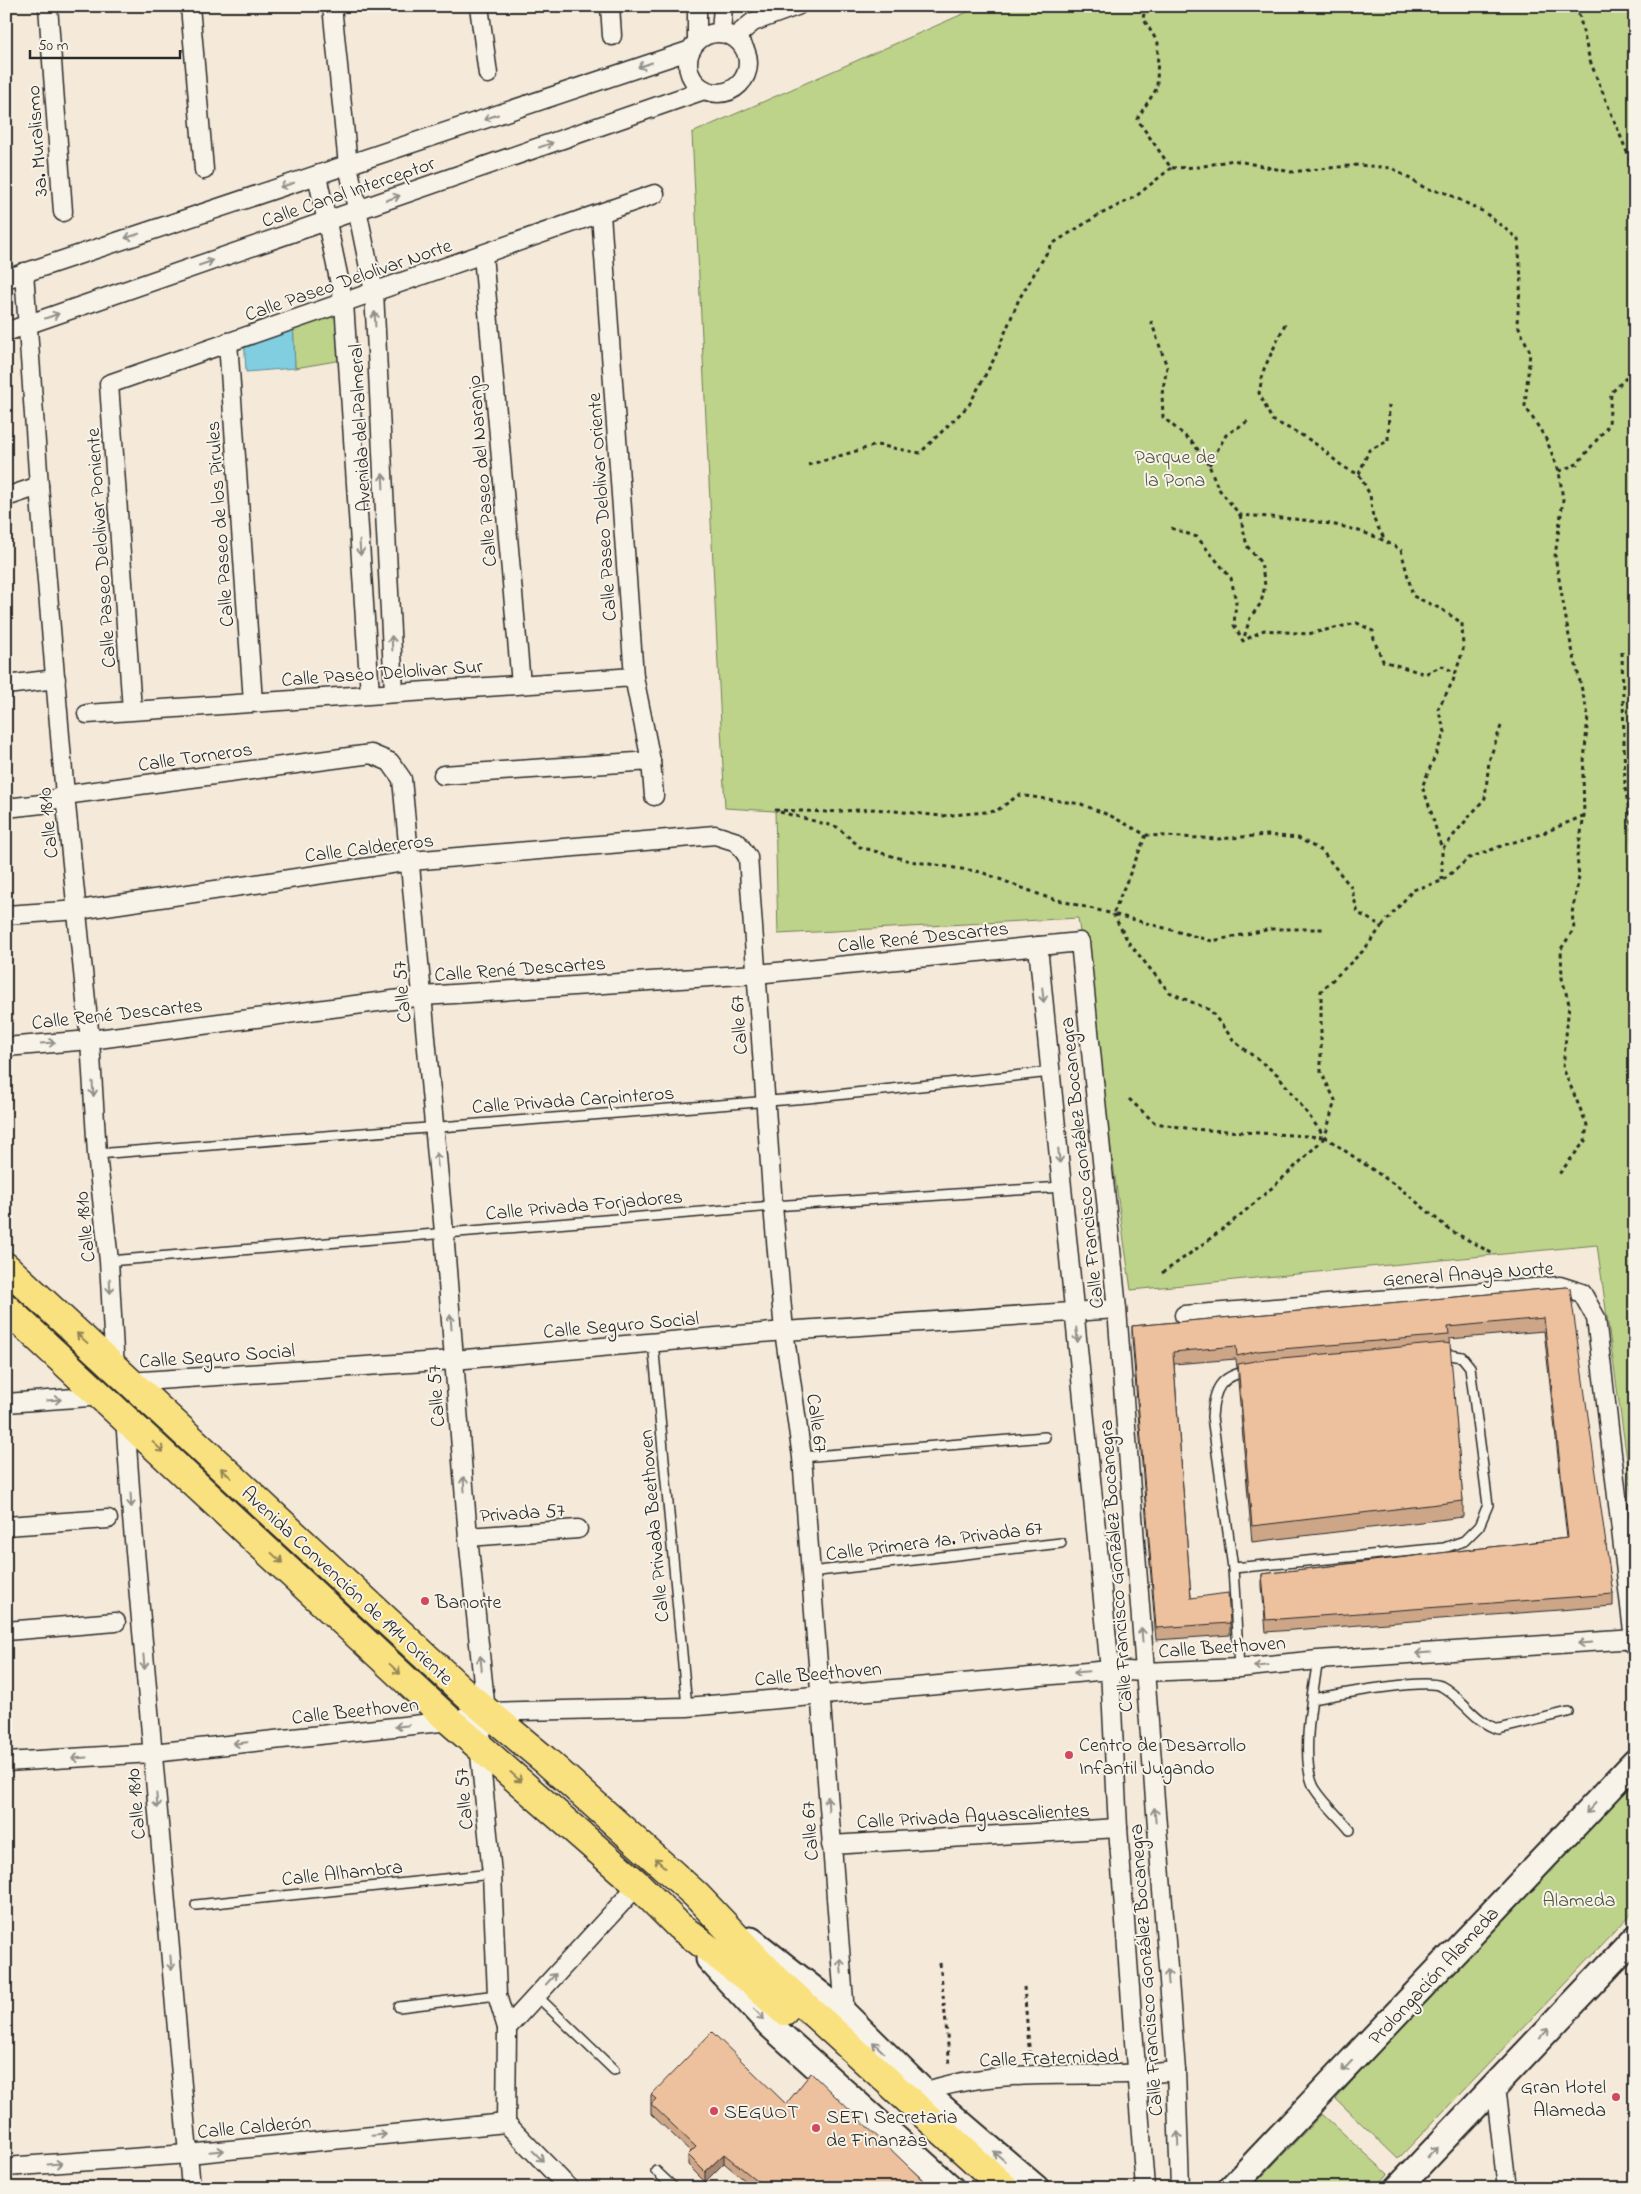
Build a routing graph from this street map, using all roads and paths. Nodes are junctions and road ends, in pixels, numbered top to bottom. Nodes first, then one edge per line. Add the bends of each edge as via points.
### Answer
1 (48, 6) edge
2 (190, 6) edge
3 (332, 6) edge
4 (479, 6) edge
5 (610, 6) edge
6 (698, 6) edge
7 (723, 6) edge
8 (797, 6) edge
9 (1146, 6) edge
10 (1577, 6) edge
11 (728, 35) junction
12 (612, 36) dead end
13 (694, 45) junction
14 (488, 74) dead end
15 (704, 90) junction
16 (348, 165) junction
17 (1171, 168) junction
18 (204, 170) dead end
19 (1635, 172) edge
20 (318, 175) junction
21 (655, 194) dead end
22 (356, 211) junction
23 (63, 212) dead end
24 (601, 214) junction
25 (328, 220) junction
26 (483, 255) junction
27 (24, 272) junction
28 (6, 279) edge
29 (374, 292) junction
30 (344, 303) junction
31 (1151, 321) dead end
32 (29, 324) junction
33 (1285, 324) dead end
34 (6, 332) edge
35 (228, 342) junction
36 (1635, 377) edge
37 (109, 384) joint
38 (1389, 405) dead end
39 (1248, 421) dead end
40 (808, 465) dead end
41 (1209, 465) junction
42 (1559, 471) junction
43 (1359, 474) junction
44 (39, 486) junction
45 (6, 497) edge
46 (1240, 515) junction
47 (1171, 528) dead end
48 (1386, 540) junction
49 (1243, 641) junction
50 (1622, 652) dead end
51 (1456, 673) junction
52 (634, 677) junction
53 (56, 679) junction
54 (6, 684) edge
55 (522, 684) junction
56 (394, 692) junction
57 (370, 694) junction
58 (253, 702) junction
59 (132, 710) junction
60 (87, 714) dead end
61 (1501, 726) dead end
62 (651, 760) junction
63 (390, 762) joint
64 (443, 775) dead end
65 (65, 795) junction
66 (654, 796) dead end
67 (6, 808) edge
68 (1584, 816) junction
69 (1146, 835) junction
70 (737, 842) joint
71 (1635, 846) edge
72 (1442, 849) junction
73 (412, 861) junction
74 (1442, 881) junction
75 (79, 910) junction
76 (1112, 914) junction
77 (6, 915) edge
78 (1382, 926) junction
79 (1326, 929) dead end
80 (1080, 942) joint
81 (1038, 946) junction
82 (756, 974) junction
83 (423, 996) junction
84 (90, 1040) junction
85 (6, 1047) edge
86 (1051, 1072) junction
87 (1128, 1099) dead end
88 (765, 1102) junction
89 (434, 1127) junction
90 (1325, 1137) junction
91 (97, 1154) junction
92 (1559, 1174) dead end
93 (1062, 1187) junction
94 (774, 1206) junction
95 (444, 1232) junction
96 (1495, 1255) dead end
97 (109, 1261) junction
98 (6, 1267) edge
99 (1162, 1273) dead end
100 (6, 1308) edge
101 (1117, 1309) junction
102 (1075, 1312) junction
103 (1184, 1315) dead end
104 (784, 1331) junction
105 (653, 1342) junction
106 (1434, 1354) edge
107 (454, 1360) junction
108 (1259, 1370) edge
109 (122, 1376) junction
110 (103, 1396) junction
111 (6, 1403) edge
112 (125, 1416) junction
113 (1045, 1437) dead end
114 (802, 1457) junction
115 (108, 1519) dead end
116 (6, 1526) edge
117 (578, 1529) dead end
118 (468, 1537) junction
119 (1062, 1543) dead end
120 (1233, 1568) junction
121 (810, 1572) junction
122 (116, 1622) dead end
123 (6, 1632) edge
124 (1634, 1640) edge
125 (1318, 1660) junction
126 (1239, 1668) junction
127 (1110, 1670) junction
128 (1144, 1672) junction
129 (820, 1694) junction
130 (1312, 1698) junction
131 (687, 1707) junction
132 (486, 1712) junction
133 (1568, 1712) dead end
134 (450, 1721) junction
135 (479, 1744) junction
136 (152, 1753) junction
137 (6, 1762) edge
138 (1631, 1768) edge
139 (1118, 1828) junction
140 (1350, 1830) dead end
141 (831, 1845) junction
142 (492, 1874) junction
143 (638, 1885) junction
144 (696, 1896) junction
145 (196, 1904) dead end
146 (679, 1926) junction
147 (1635, 1938) edge
148 (940, 1963) dead end
149 (756, 1972) junction
150 (1024, 1987) dead end
151 (497, 1995) junction
152 (536, 1995) junction
153 (400, 2007) dead end
154 (845, 2014) junction
155 (507, 2028) junction
156 (614, 2070) dead end
157 (1176, 2071) junction
158 (1137, 2075) junction
159 (1032, 2076) junction
160 (952, 2082) junction
161 (1494, 2086) junction
162 (924, 2092) junction
163 (506, 2123) junction
164 (188, 2154) junction
165 (6, 2168) edge
166 (656, 2171) dead end
167 (190, 2188) edge
168 (569, 2188) edge
169 (674, 2188) edge
170 (951, 2188) edge
171 (976, 2188) edge
172 (1005, 2188) edge
173 (1036, 2188) edge
174 (1145, 2188) edge
175 (1180, 2188) edge
176 (1231, 2188) edge
177 (1398, 2188) edge
178 (1507, 2188) edge

1 - 23 street, 3a. Muralismo
2 - 18 street
3 - 16 street, Avenida del Palmeral
4 - 14 street
5 - 12 street
6 - 13 street
7 - 11 street
8 - 11 street
9 - 17 path via 1143,18 1158,43 1157,88 1137,119
10 - 19 path via 1590,61
11 - 13 street via 706,35
11 - 15 street via 742,44 747,53 747,74 742,83 729,91 714,94
13 - 15 street via 688,68 696,85
13 -> 16 street, Calle Canal Interceptor
22 -> 15 street, Calle Canal Interceptor
16 - 20 street, Calle Canal Interceptor
16 - 22 street, Avenida del Palmeral
17 - 40 path via 1135,197 1052,244 1019,299 994,359 969,404 920,453 877,445
17 - 42 path via 1199,167 1233,160 1291,172 1358,165 1392,168 1425,188 1446,193 1484,212 1518,239 1521,279 1517,323 1530,352 1525,406 1546,440
20 - 25 street, Avenida del Palmeral
20 -> 27 street, Calle Canal Interceptor
21 - 24 street, Calle Paseo Delolivar Norte
22 - 25 street, Calle Canal Interceptor
22 - 29 street, Avenida del Palmeral
24 - 26 street, Calle Paseo Delolivar Norte
24 - 52 street, Calle Paseo Delolivar Oriente
25 - 30 street, Avenida del Palmeral
32 -> 25 street, Calle Canal Interceptor
26 - 29 street, Calle Paseo Delolivar Norte
26 - 55 street, Calle Paseo del Naranjo
27 - 28 street, Calle Canal Interceptor
27 - 32 street, Calle 1810
29 - 30 street, Calle Paseo Delolivar Norte
56 -> 29 street, Avenida del Palmeral
30 - 35 street, Calle Paseo Delolivar Norte
30 -> 57 street, Avenida del Palmeral
31 - 41 path via 1167,367 1162,394 1163,417 1193,443
32 - 34 street, Calle Canal Interceptor
32 - 44 street, Calle 1810
33 - 43 path via 1264,369 1259,393 1272,420 1319,446 1343,469
35 - 37 street, Calle Paseo Delolivar Norte
35 - 58 street, Calle Paseo de los Pirules
36 - 42 path via 1626,378 1611,392 1609,425 1595,444 1577,464
37 - 59 street, Calle Paseo Delolivar Poniente
38 - 43 path via 1388,441 1369,450
39 - 41 path via 1226,435
41 - 46 path via 1218,488
42 - 68 path via 1563,500 1555,556 1569,636 1588,715 1583,774
43 - 48 path via 1370,495 1373,518
44 - 45 street
44 - 53 street, Calle 1810
46 - 48 path via 1322,521
46 - 49 path via 1247,546 1261,563 1265,585 1261,603 1250,618
47 - 49 path via 1197,537 1232,578 1236,602 1234,625
48 - 51 path via 1401,550 1413,596 1441,608 1462,623 1463,650
49 - 51 path via 1264,630 1308,634 1357,622 1374,630 1374,640 1383,661 1425,674 1442,666
50 - 71 path via 1625,787
51 - 72 path via 1438,709 1445,732 1422,788
52 - 55 street, Calle Paseo Delolivar Sur
52 - 62 street, Calle Paseo Delolivar Oriente
53 - 54 street
53 - 65 street, Calle 1810
55 - 56 street, Calle Paseo Delolivar Sur
56 - 57 street, Calle Paseo Delolivar Sur
57 - 58 street, Calle Paseo Delolivar Sur
58 - 59 street, Calle Paseo Delolivar Sur
59 - 60 street, Calle Paseo Delolivar Sur
61 - 72 path via 1489,761 1485,798
62 - 64 street
62 - 66 street, Calle Paseo Delolivar Oriente
63 - 65 street, Calle Torneros via 371,754
63 - 73 street, Calle 57 via 402,779
65 - 67 street, Calle Torneros via 42,804
65 - 75 street, Calle 1810
68 - 74 path via 1469,858
68 - 92 path via 1577,856 1579,877 1572,912 1574,930 1561,949 1562,978 1569,1004 1563,1068 1587,1125 1585,1141
69 - 76 path
69 - 76 path via 1081,804 1019,795 996,811 942,816 874,809 828,812 775,810 837,827 860,847 910,862 981,872 1046,897
69 - 78 path via 1218,839 1266,835 1298,838 1322,851 1351,887 1358,912
70 - 73 street, Calle Caldereros via 715,835
70 - 82 street, Calle 67 via 748,857
72 - 74 path
73 - 75 street, Calle Caldereros
73 - 83 street, Calle 57
74 - 78 path via 1413,890
75 - 77 street, Calle Caldereros
75 - 84 street, Calle 1810
76 - 79 path via 1212,941 1271,929
76 - 90 path via 1129,943 1169,992 1210,1010 1235,1042 1278,1075
78 - 90 path via 1363,951 1321,991 1322,1072 1335,1100
80 - 81 street, Calle René Descartes
80 - 101 street, Calle Francisco González Bocanegra
81 - 82 street, Calle René Descartes
81 -> 86 street, Calle Francisco González Bocanegra
82 - 83 street, Calle René Descartes
82 - 88 street, Calle 67
83 - 84 street, Calle René Descartes
83 - 89 street, Calle 57
85 -> 84 street, Calle René Descartes
84 -> 91 street, Calle 1810
86 - 88 lane, Calle Privada Carpinteros
86 -> 93 street, Calle Francisco González Bocanegra
87 - 90 path via 1155,1123 1192,1129
88 - 89 lane, Calle Privada Carpinteros
88 - 94 street, Calle 67
89 - 91 lane, Calle Privada Carpinteros
95 -> 89 street, Calle 57
90 - 96 path via 1400,1189 1450,1230
90 - 99 path via 1275,1187 1206,1243
91 - 97 street, Calle 1810
93 - 94 lane, Calle Privada Forjadores
93 - 102 street, Calle Francisco González Bocanegra
94 - 95 lane, Calle Privada Forjadores
94 - 104 street, Calle 67
95 - 97 lane, Calle Privada Forjadores
107 -> 95 street, Calle 57
97 -> 109 street, Calle 1810
109 -> 98 main road, Avenida Convención de 1914 Oriente
100 - 110 main road, Avenida Convención de 1914 Oriente
101 - 102 street, Calle Seguro Social
128 -> 101 street, Calle Francisco González Bocanegra
102 - 104 street, Calle Seguro Social
102 -> 127 street, Calle Francisco González Bocanegra
103 - 124 street, General Anaya Norte via 1560,1286 1582,1294 1596,1318
104 - 105 street, Calle Seguro Social
104 - 114 street, Calle 67
105 - 107 street, Calle Seguro Social
105 - 131 lane, Calle Privada Beethoven
106 - 120 lane via 1462,1357 1470,1367 1488,1504 1480,1526 1464,1541 1444,1548
107 - 109 street, Calle Seguro Social
118 -> 107 street, Calle 57
108 - 120 lane via 1235,1373 1222,1382 1214,1397 1212,1417
132 -> 109 main road, Avenida Convención de 1914 Oriente
111 -> 110 street
110 - 112 main road, Avenida Convención de 1914 Oriente
112 -> 134 main road, Avenida Convención de 1914 Oriente
112 -> 136 street, Calle 1810
113 - 114 lane
114 - 121 street, Calle 67
115 - 116 street
117 - 118 street, Privada 57
132 -> 118 street, Calle 57
119 - 121 lane, Calle Primera 1a. Privada 67
120 - 126 lane
121 - 129 street, Calle 67
122 - 123 street
124 -> 125 street, Calle Beethoven
125 -> 126 street, Calle Beethoven
125 - 130 lane
126 - 128 street, Calle Beethoven
127 - 128 street, Calle Beethoven
127 -> 129 street, Calle Beethoven
127 - 139 street, Calle Francisco González Bocanegra
157 -> 128 street, Calle Francisco González Bocanegra
129 - 131 street, Calle Beethoven
141 -> 129 street, Calle 67
130 - 133 lane via 1432,1682 1452,1693 1490,1727 1499,1729
130 - 140 lane via 1307,1760 1310,1775 1315,1789
131 - 132 street, Calle Beethoven
132 - 134 street, Calle Beethoven
132 - 135 street, Calle 57
144 -> 132 main road, Avenida Convención de 1914 Oriente via 545,1760
134 - 135 main road, Avenida Convención de 1914 Oriente
134 -> 136 street, Calle Beethoven
135 - 142 street, Calle 57
135 -> 143 main road, Avenida Convención de 1914 Oriente
136 -> 137 street, Calle Beethoven
136 -> 164 street, Calle 1810
138 -> 176 main road, Prolongación Alameda
139 - 141 street, Calle Privada Aguascalientes
139 - 158 street, Calle Francisco González Bocanegra
154 -> 141 street, Calle 67
142 - 145 lane, Calle Alhambra
142 - 151 street, Calle 57
143 - 146 main road, Avenida Convención de 1914 Oriente
152 -> 143 street
144 - 149 main road, Avenida Convención de 1914 Oriente
144 - 154 main road, Avenida Convención de 1914 Oriente
146 - 149 main road, Avenida Convención de 1914 Oriente
146 -> 170 main road, Avenida Convención de 1914 Oriente via 770,2025
161 -> 147 main road
148 - 160 path
149 - 171 main road, Avenida Convención de 1914 Oriente
149 - 172 main road, Avenida Convención de 1914 Oriente
150 - 159 path
151 - 153 lane
151 - 155 street, Calle 57
152 - 155 street
152 - 156 lane
162 -> 154 main road, Avenida Convención de 1914 Oriente
155 - 163 street, Calle 57
157 - 158 street, Calle Fraternidad
175 -> 157 street, Calle Francisco González Bocanegra
158 - 159 street, Calle Fraternidad
158 - 174 street, Calle Francisco González Bocanegra
159 - 160 street, Calle Fraternidad
160 - 162 street, Calle Fraternidad
177 -> 161 main road
161 - 178 street
173 -> 162 main road, Avenida Convención de 1914 Oriente
164 -> 163 street, Calle Calderón
163 -> 168 street
165 -> 164 street, Calle Calderón
164 - 167 street, Calle 1810
166 - 169 lane

